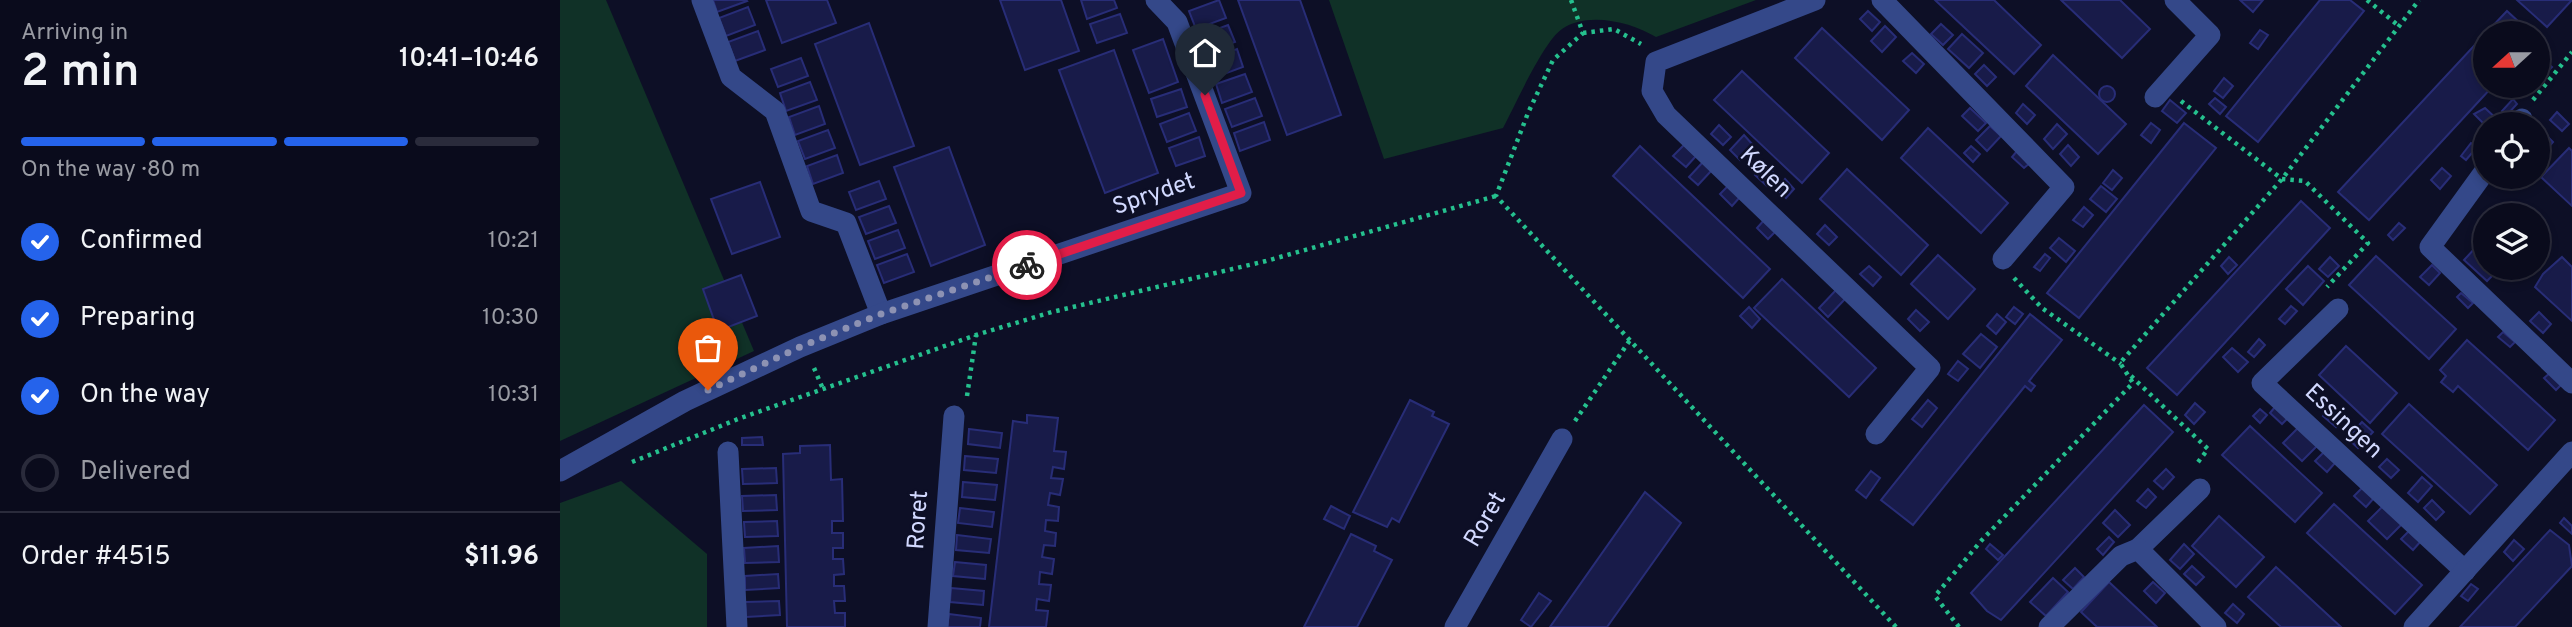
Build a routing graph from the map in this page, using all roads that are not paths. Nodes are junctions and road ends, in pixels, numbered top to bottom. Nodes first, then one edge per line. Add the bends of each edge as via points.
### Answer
1 (702, 0) edge
2 (1156, 0) edge
3 (1815, 0) edge
4 (1882, 0) edge
5 (2175, 0) edge
6 (2159, 93) road end
7 (2473, 188) edge
8 (2003, 258) road end
9 (2337, 309) road end
10 (881, 314) junction
11 (2572, 383) edge
12 (954, 416) road end
13 (1876, 434) dead end
14 (1562, 439) road end
15 (728, 452) dead end
16 (2572, 452) edge
17 (560, 471) edge
18 (2200, 489) road end
19 (2138, 549) junction
20 (2465, 570) junction
21 (737, 627) edge
22 (938, 627) edge
23 (1455, 627) edge
24 (2049, 627) edge
25 (2216, 627) edge
26 (2414, 627) edge

1 - 10 street via 731,77 775,111 811,211 846,223
2 - 10 street, Sprydet via 1177,22 1241,193
3 - 13 street, Kølen via 1656,62 1652,91 1665,115 1930,368
4 - 8 street via 2064,187
5 - 6 street via 2210,35
7 - 11 street via 2430,247
9 - 20 street, Essingen via 2262,383
10 - 17 street, Sprydet via 685,401
12 - 22 street, Roret
14 - 23 street, Roret
15 - 21 street
16 - 20 street
18 - 19 street
19 - 24 street via 2121,556
19 - 25 street
20 - 26 street

